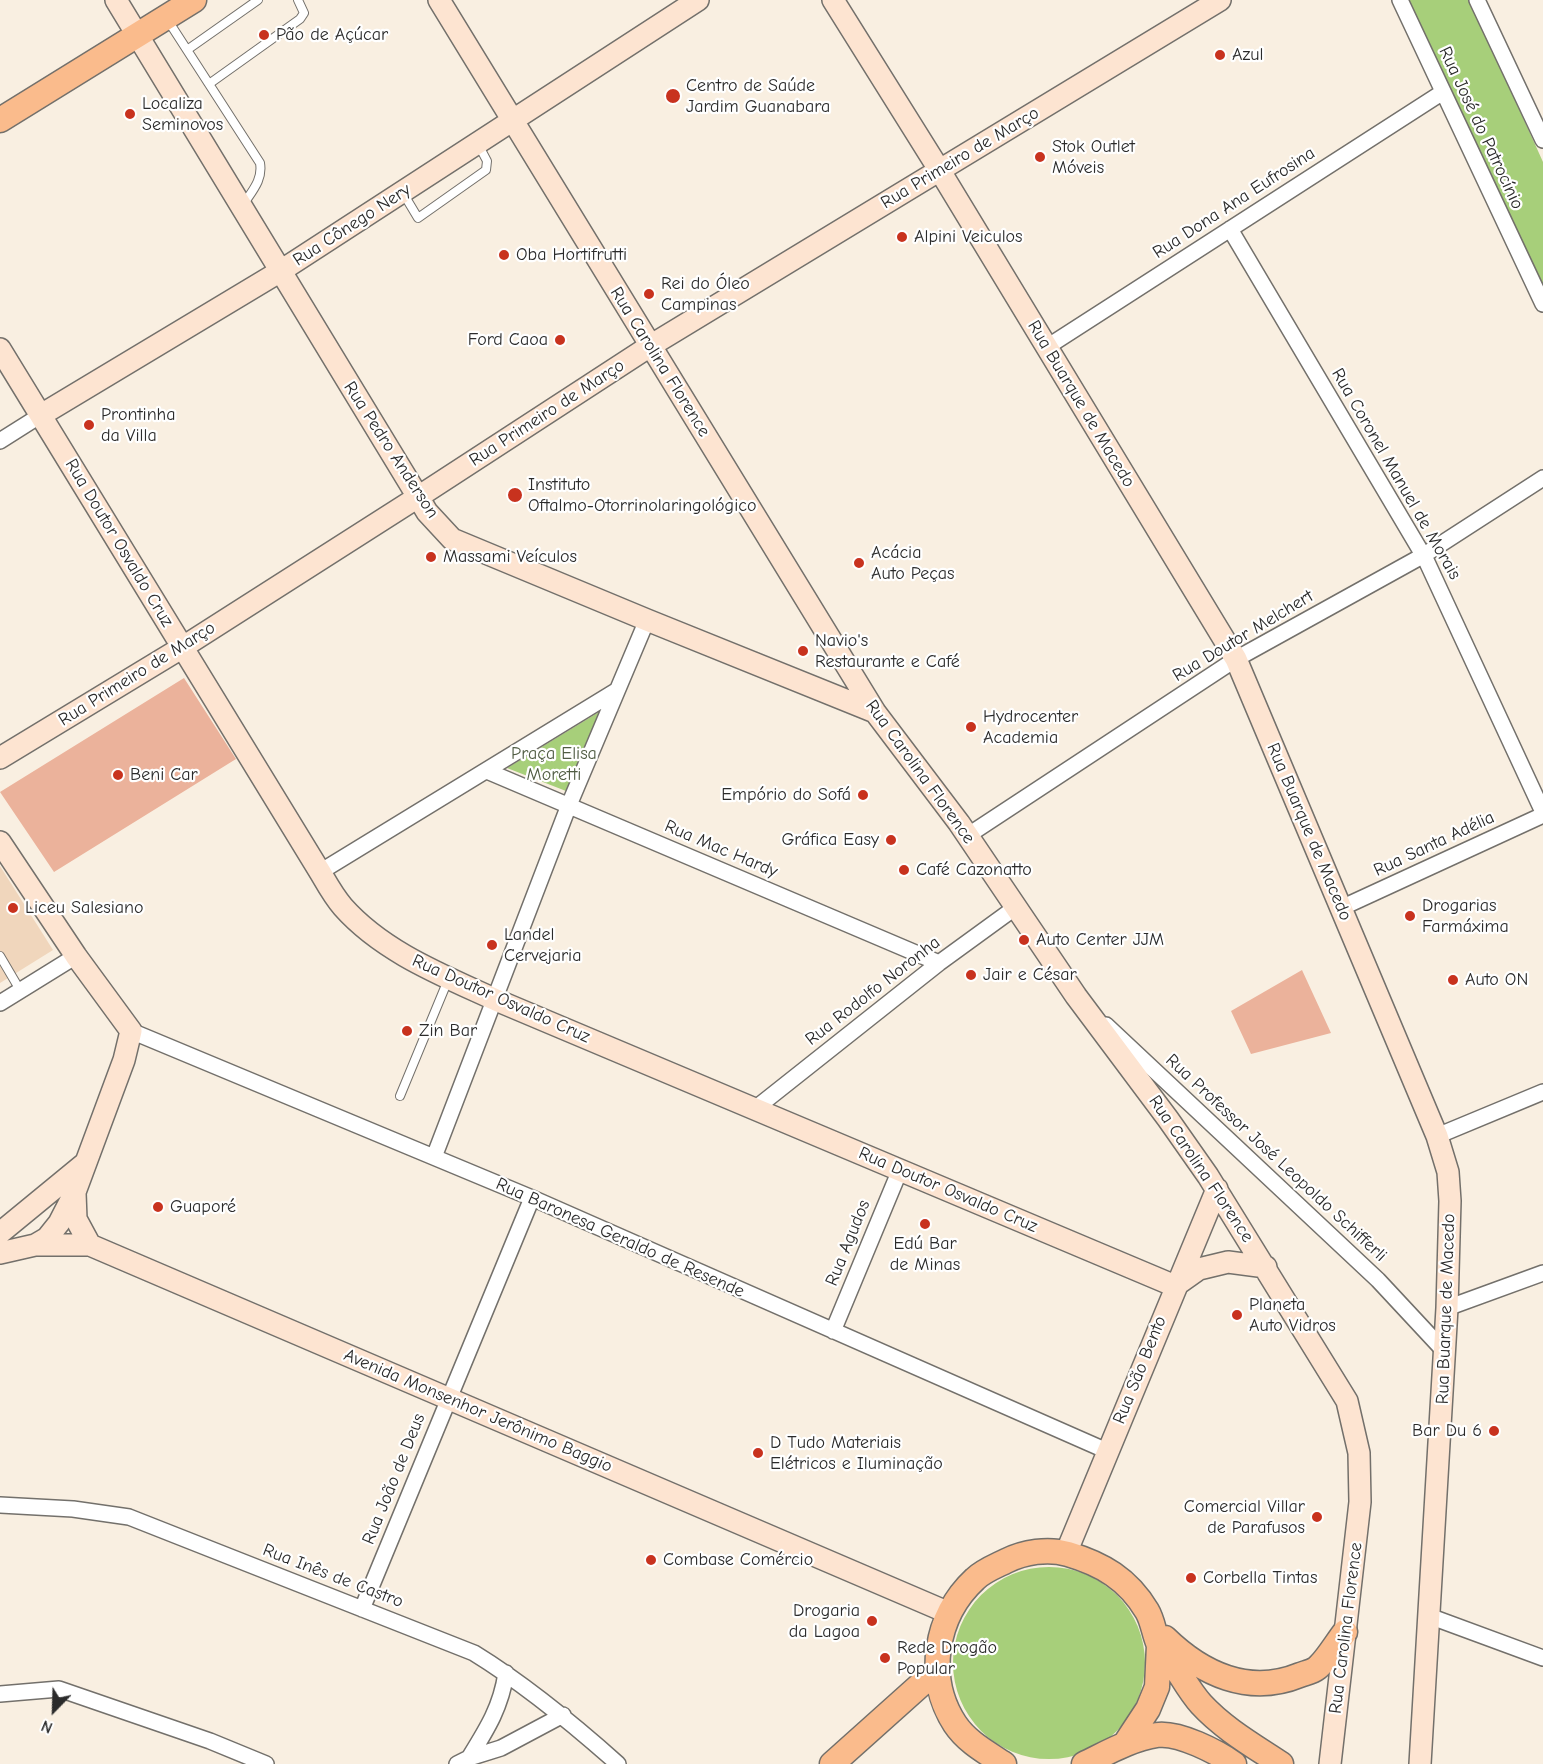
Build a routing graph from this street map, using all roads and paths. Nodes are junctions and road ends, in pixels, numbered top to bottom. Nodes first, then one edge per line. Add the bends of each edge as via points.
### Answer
1 (116, 0) edge
2 (194, 0) edge
3 (258, 0) edge
4 (298, 0) edge
5 (439, 0) edge
6 (698, 0) edge
7 (833, 0) edge
8 (1400, 0) edge
9 (1477, 0) edge
10 (1217, 1) edge
11 (166, 17) junction
12 (137, 35) junction
13 (187, 50) junction
14 (209, 84) junction
15 (1443, 92) junction
16 (0, 120) edge
17 (512, 122) junction
18 (1543, 140) edge
19 (477, 142) junction
20 (940, 171) junction
21 (402, 192) junction
22 (241, 208) junction
23 (1230, 229) junction
24 (279, 272) junction
25 (1543, 304) edge
26 (650, 346) junction
27 (1047, 347) junction
28 (0, 349) edge
29 (41, 415) junction
30 (0, 441) edge
31 (1543, 478) edge
32 (418, 497) junction
33 (1424, 555) junction
34 (646, 620) junction
35 (183, 647) junction
36 (1236, 659) junction
37 (616, 691) junction
38 (875, 712) junction
39 (0, 758) edge
40 (487, 771) junction
41 (569, 805) junction
42 (1543, 813) edge
43 (967, 836) junction
44 (0, 842) edge
45 (320, 872) junction
46 (1016, 907) junction
47 (1341, 908) junction
48 (0, 956) edge
49 (76, 956) junction
50 (939, 963) junction
51 (448, 978) junction
52 (20, 990) junction
53 (1076, 996) junction
54 (496, 1000) junction
55 (0, 1003) edge
56 (131, 1031) junction
57 (1543, 1092) edge
58 (400, 1096) dead end
59 (756, 1108) junction
60 (1437, 1136) junction
61 (434, 1157) junction
62 (84, 1164) junction
63 (900, 1170) junction
64 (1216, 1189) junction
65 (75, 1192) junction
66 (532, 1198) junction
67 (0, 1233) edge
68 (36, 1245) junction
69 (90, 1245) junction
70 (0, 1253) edge
71 (1266, 1267) junction
72 (1543, 1273) edge
73 (1175, 1286) junction
74 (1448, 1308) junction
75 (833, 1331) junction
76 (1446, 1353) junction
77 (448, 1398) junction
78 (1107, 1451) junction
79 (0, 1504) edge
80 (1066, 1553) junction
81 (362, 1609) junction
82 (949, 1613) junction
83 (1429, 1616) junction
84 (1345, 1632) junction
85 (1157, 1636) junction
86 (1543, 1658) edge
87 (937, 1670) junction
88 (506, 1673) junction
89 (0, 1694) edge
90 (562, 1715) junction
91 (1125, 1744) junction
92 (463, 1761) edge
93 (267, 1764) edge
94 (618, 1764) edge
95 (832, 1764) edge
96 (1004, 1764) edge
97 (1084, 1764) edge
98 (1234, 1764) edge
99 (1281, 1764) edge
100 (1330, 1764) edge
101 (1420, 1764) edge

1 - 12 main road, Rua Pedro Anderson
2 - 11 main road
3 - 13 lane
4 - 14 lane via 304,13 300,19
5 - 17 main road, Rua Carolina Florence
6 - 17 main road, Rua Cônego Nery
7 - 20 main road, Rua Buarque de Macedo
8 - 15 street, Rua José do Patrocínio
9 - 18 street
10 - 20 main road, Rua Primeiro de Março
11 - 12 main road
11 - 13 lane
12 - 16 main road
12 - 22 main road, Rua Pedro Anderson
13 - 14 lane
14 - 22 lane via 260,163 260,179
15 - 23 street, Rua Dona Ana Eufrosina
15 - 25 street, Rua José do Patrocínio
17 - 19 main road, Rua Cônego Nery
17 - 26 main road, Rua Carolina Florence
19 - 21 main road, Rua Cônego Nery
19 - 21 lane via 487,161 486,170 418,218
20 - 26 main road, Rua Primeiro de Março
20 - 27 main road, Rua Buarque de Macedo
21 - 24 main road, Rua Cônego Nery
22 - 24 main road, Rua Pedro Anderson
23 - 27 street, Rua Dona Ana Eufrosina
23 - 33 street, Rua Coronel Manuel de Morais
24 - 29 main road, Rua Cônego Nery
24 - 32 main road, Rua Pedro Anderson
26 - 32 main road, Rua Primeiro de Março
26 - 38 main road, Rua Carolina Florence
27 - 36 main road, Rua Buarque de Macedo
28 - 29 main road, Rua Doutor Osvaldo Cruz
29 - 30 street, Rua Cônego Nery
29 - 35 main road, Rua Doutor Osvaldo Cruz
31 - 33 street, Rua Doutor Melchert
32 - 34 main road, Rua Pedro Anderson via 452,539
32 - 35 main road, Rua Primeiro de Março
33 - 36 street, Rua Doutor Melchert
33 - 42 street, Rua Coronel Manuel de Morais
34 - 37 street
34 - 38 main road, Rua Pedro Anderson
35 - 39 main road, Rua Primeiro de Março
35 - 45 main road, Rua Doutor Osvaldo Cruz
36 - 43 street, Rua Doutor Melchert
36 - 47 main road, Rua Buarque de Macedo
37 - 40 street
37 - 41 street
38 - 43 main road, Rua Carolina Florence
40 - 41 street, Rua Mac Hardy
40 - 45 street
41 - 50 street, Rua Mac Hardy
41 - 54 street
42 - 47 street, Rua Santa Adélia
43 - 46 main road, Rua Carolina Florence
44 - 49 main road
45 - 51 main road, Rua Doutor Osvaldo Cruz via 342,906 370,932
46 - 50 street, Rua Rodolfo Noronha
46 - 53 main road, Rua Carolina Florence
47 - 60 main road, Rua Buarque de Macedo
48 - 52 lane
49 - 52 street
49 - 56 main road
50 - 59 street, Rua Rodolfo Noronha
51 - 54 main road, Rua Doutor Osvaldo Cruz
51 - 58 lane
52 - 55 street
53 - 64 main road, Rua Carolina Florence
53 - 76 street, Rua Professor José Leopoldo Schifferli via 1369,1272
54 - 59 main road, Rua Doutor Osvaldo Cruz
54 - 61 street
56 - 61 street, Rua Baronesa Geraldo de Resende
56 - 62 main road via 124,1060
57 - 60 street
59 - 63 main road, Rua Doutor Osvaldo Cruz
60 - 74 main road, Rua Buarque de Macedo via 1448,1172 1450,1201
61 - 66 street, Rua Baronesa Geraldo de Resende
62 - 65 main road
62 - 67 main road
63 - 73 main road, Rua Doutor Osvaldo Cruz
63 - 75 street, Rua Agudos
64 - 71 main road, Rua Carolina Florence
64 - 73 main road, Rua São Bento
65 - 68 main road via 59,1223
65 - 69 main road via 76,1219
66 - 75 street, Rua Baronesa Geraldo de Resende
66 - 77 street, Rua João de Deus
68 - 69 main road, Avenida Monsenhor Jerônimo Baggio
68 - 70 main road, Avenida Monsenhor Jerônimo Baggio
69 - 77 main road, Avenida Monsenhor Jerônimo Baggio
71 - 73 main road via 1228,1262 1199,1269
71 - 84 main road, Rua Carolina Florence via 1347,1401 1359,1454 1360,1502
72 - 74 street
73 - 78 main road, Rua São Bento
74 - 76 main road, Rua Buarque de Macedo
75 - 78 street, Rua Baronesa Geraldo de Resende
76 - 83 main road, Rua Buarque de Macedo
77 - 81 street, Rua João de Deus
77 - 82 main road, Avenida Monsenhor Jerônimo Baggio
78 - 80 main road, Rua São Bento
79 - 81 street, Rua Inês de Castro via 129,1517
80 - 82 main road via 1040,1551 1015,1556 995,1566 976,1578
80 - 85 main road via 1106,1568 1129,1587 1147,1611
81 - 88 street, Rua Inês de Castro via 474,1653
82 - 87 main road via 938,1643
83 - 86 street
83 - 101 main road, Rua Buarque de Macedo
84 - 85 main road via 1317,1669 1284,1682 1243,1683 1206,1670
84 - 100 main road, Rua Carolina Florence
85 - 91 main road via 1157,1687
85 - 99 main road via 1200,1703 1223,1725
87 - 95 main road
87 - 96 main road via 944,1703 955,1724 971,1743
88 - 90 street, Rua Inês de Castro
88 - 92 street via 492,1721
89 - 93 street via 59,1689 210,1740
90 - 92 street via 501,1748
90 - 94 street, Rua Inês de Castro
91 - 97 main road
91 - 98 main road via 1159,1734 1186,1740

